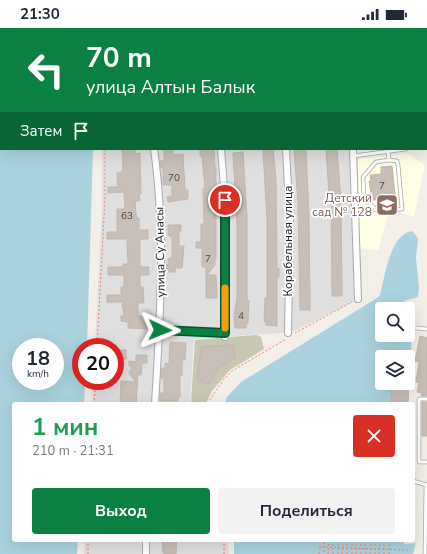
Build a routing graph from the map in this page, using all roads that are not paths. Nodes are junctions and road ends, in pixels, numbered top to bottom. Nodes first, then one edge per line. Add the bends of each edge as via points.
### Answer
1 (154, 150) edge
2 (221, 150) edge
3 (286, 150) edge
4 (397, 150) edge
5 (380, 151) edge
6 (388, 151) junction
7 (353, 152) edge
8 (389, 160) junction
9 (355, 198) junction
10 (364, 199) junction
11 (358, 298) road end
12 (416, 328) dead end
13 (427, 329) edge
14 (160, 330) junction
15 (225, 335) joint
16 (290, 335) road end
17 (427, 399) edge
18 (155, 402) edge
19 (427, 462) edge
20 (415, 482) edge
21 (427, 485) edge
22 (146, 542) edge
23 (146, 554) edge
24 (425, 554) edge

1 - 14 street, улица Су Анасы via 158,176
2 - 15 street via 226,213
3 - 16 street, Корабельная улица via 290,224
4 - 6 lane
5 - 6 lane
5 - 7 lane
6 - 8 lane
7 - 9 street
8 - 10 lane via 376,162 362,177
8 - 10 lane via 397,161 402,209 379,212
9 - 10 lane
9 - 11 street
12 - 13 lane
14 - 15 lane
14 - 18 street, улица Су Анасы
17 - 19 lane via 419,399 419,462
20 - 21 lane
21 - 24 lane
22 - 23 street

